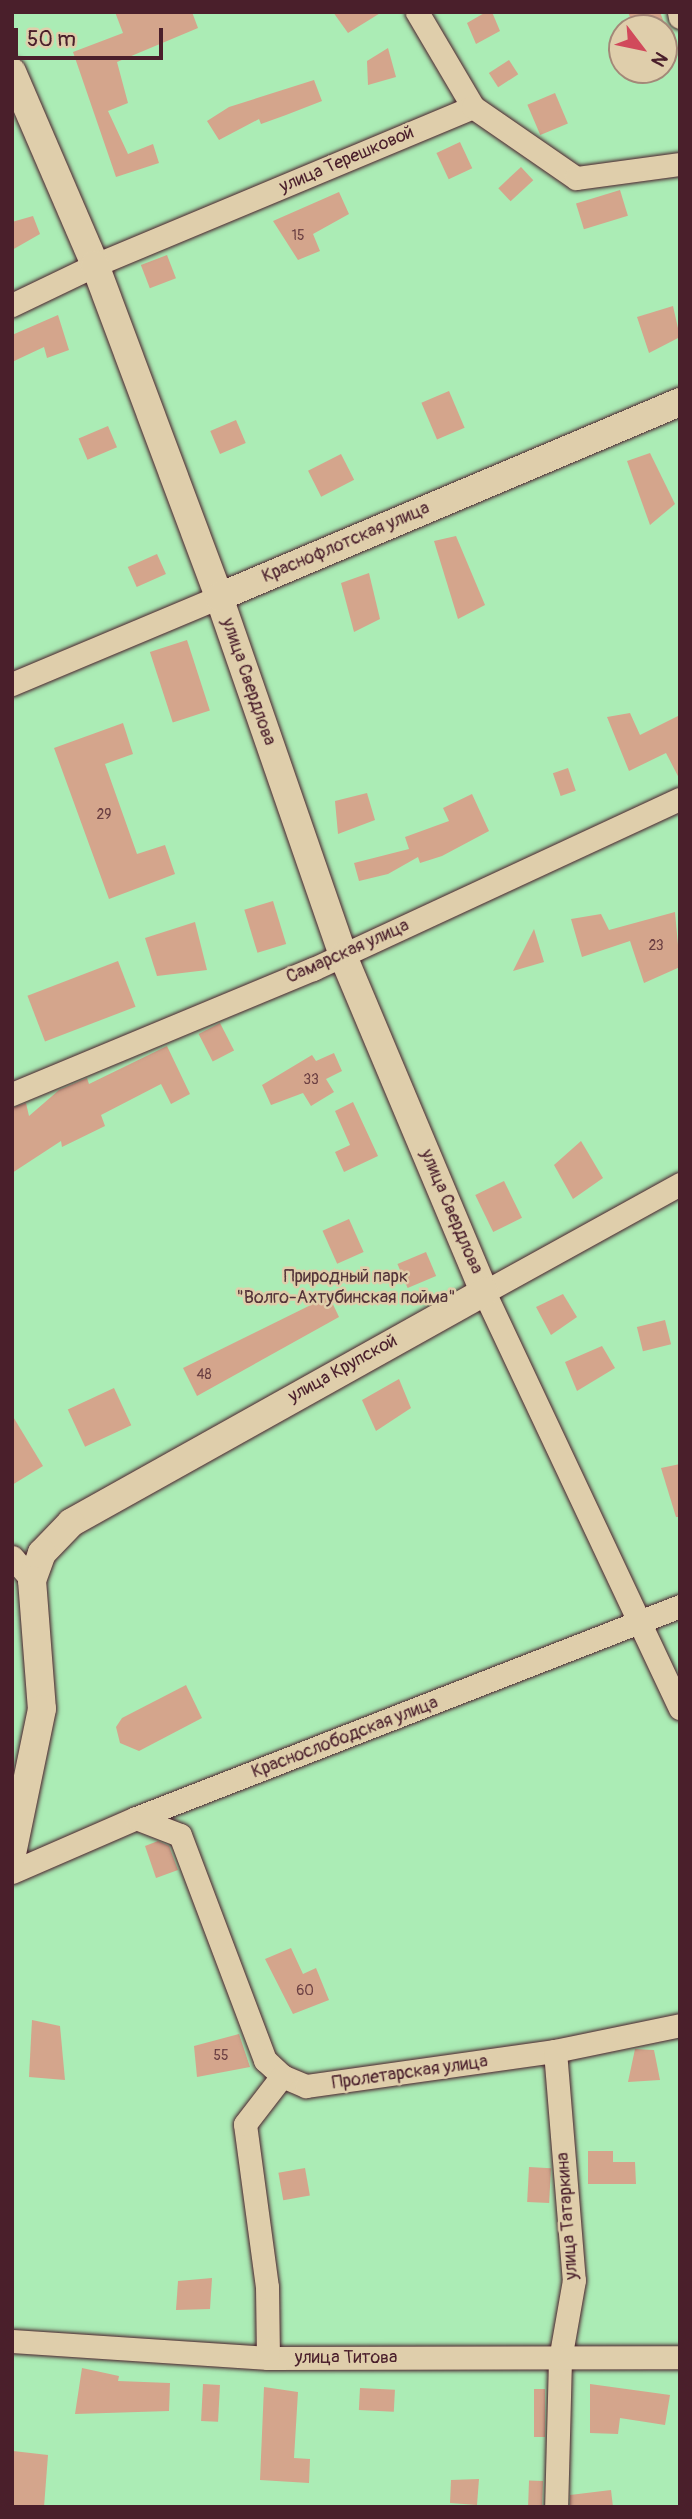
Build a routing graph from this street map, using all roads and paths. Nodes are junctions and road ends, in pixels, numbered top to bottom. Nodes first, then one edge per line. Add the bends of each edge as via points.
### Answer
1 (417, 12) edge
2 (12, 72) edge
3 (18, 101) edge
4 (473, 107) junction
5 (680, 164) edge
6 (95, 265) junction
7 (12, 305) edge
8 (680, 402) edge
9 (219, 597) junction
10 (12, 684) edge
11 (680, 799) edge
12 (343, 956) junction
13 (12, 1094) edge
14 (680, 1184) edge
15 (484, 1292) junction
16 (12, 1557) edge
17 (32, 1580) junction
18 (680, 1606) edge
19 (638, 1626) junction
20 (680, 1708) edge
21 (135, 1818) junction
22 (12, 1854) edge
23 (12, 1872) edge
24 (680, 2025) edge
25 (555, 2051) junction
26 (282, 2076) junction
27 (12, 2341) edge
28 (680, 2357) edge
29 (268, 2358) junction
30 (560, 2359) junction
31 (556, 2507) edge

1 - 4 street
2 - 3 street, улица Свердлова
3 - 6 street, улица Свердлова
4 - 5 street via 576,178
4 - 6 street, улица Терешковой
6 - 7 street, улица Терешковой
6 - 9 street, улица Свердлова
8 - 9 street, Краснофлотская улица
9 - 10 street, Краснофлотская улица
9 - 12 street, улица Свердлова
11 - 12 street, Самарская улица
12 - 13 street, Самарская улица
12 - 15 street, улица Свердлова
14 - 15 street, улица Крупской
15 - 17 street, улица Крупской via 71,1522 42,1553
15 - 19 street
16 - 17 street
17 - 22 street via 43,1660 42,1709
18 - 19 street, Краснослободская улица
19 - 20 street
19 - 21 street, Краснослободская улица
21 - 23 street, Краснослободская улица
21 - 26 street via 180,1835 265,2060
24 - 25 street, Пролетарская улица
25 - 26 street, Пролетарская улица via 334,2085 306,2086
25 - 30 street, улица Татаркина via 574,2280
26 - 29 street via 245,2124 267,2287
27 - 29 street, улица Титова
28 - 30 street, улица Титова
29 - 30 street, улица Титова
30 - 31 street, улица Татаркина

